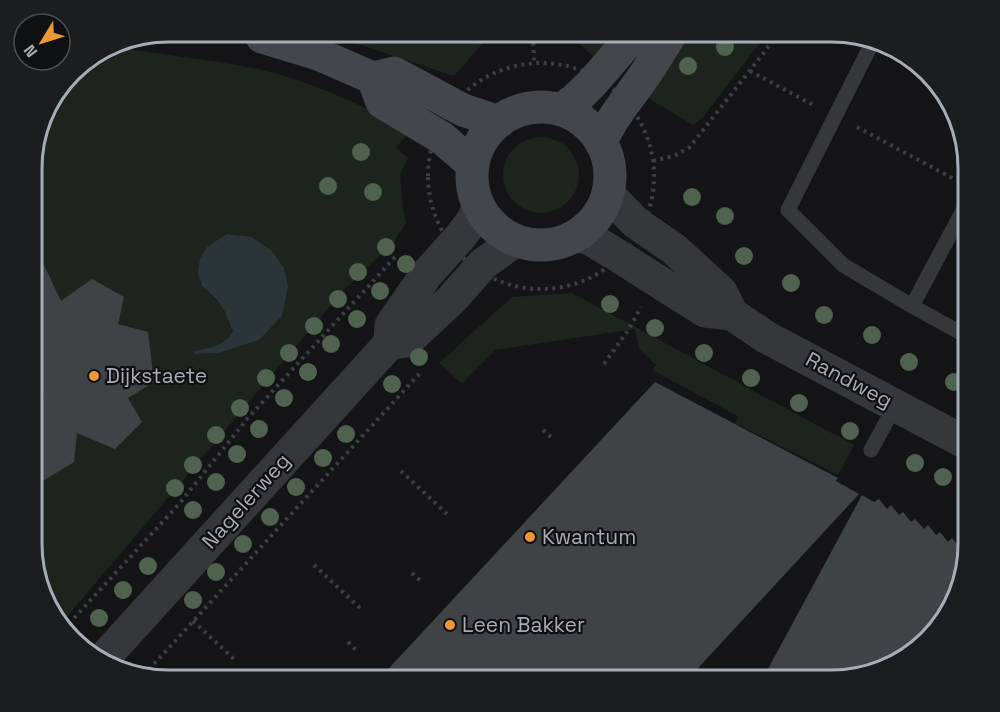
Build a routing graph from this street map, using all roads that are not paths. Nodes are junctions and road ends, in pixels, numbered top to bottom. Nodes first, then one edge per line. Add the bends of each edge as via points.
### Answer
1 (276, 42) edge
2 (628, 42) edge
3 (665, 42) edge
4 (870, 48) edge
5 (373, 78) junction
6 (561, 110) junction
7 (499, 122) junction
8 (601, 143) junction
9 (473, 165) junction
10 (608, 194) junction
11 (479, 206) junction
12 (958, 220) edge
13 (578, 235) junction
14 (516, 240) junction
15 (912, 306) junction
16 (732, 314) junction
17 (958, 331) edge
18 (390, 343) junction
19 (896, 404) junction
20 (958, 438) edge
21 (871, 450) dead end
22 (107, 654) edge

1 - 5 main road via 318,54
2 - 6 main road via 593,84
3 - 8 main road
4 - 15 lane via 788,210 843,265
5 - 7 main road via 394,73 463,110
5 - 9 main road via 382,102 442,138
6 - 7 main road via 528,108
6 - 8 main road via 585,122
7 - 9 main road via 482,141
8 - 10 main road via 610,168
9 - 11 main road via 473,186
10 - 13 main road via 597,218
10 - 16 street, Randweg via 635,222 674,249 721,292
11 - 14 main road via 494,226
11 - 18 street, Nagelerweg via 473,220 426,275 391,325
12 - 15 lane
13 - 14 main road via 547,245
13 - 16 street, Randweg via 705,310
14 - 18 street, Nagelerweg via 483,264 407,341
15 - 17 lane
16 - 19 street, Randweg via 766,337
18 - 22 street, Nagelerweg
19 - 20 street, Randweg
19 - 21 lane

